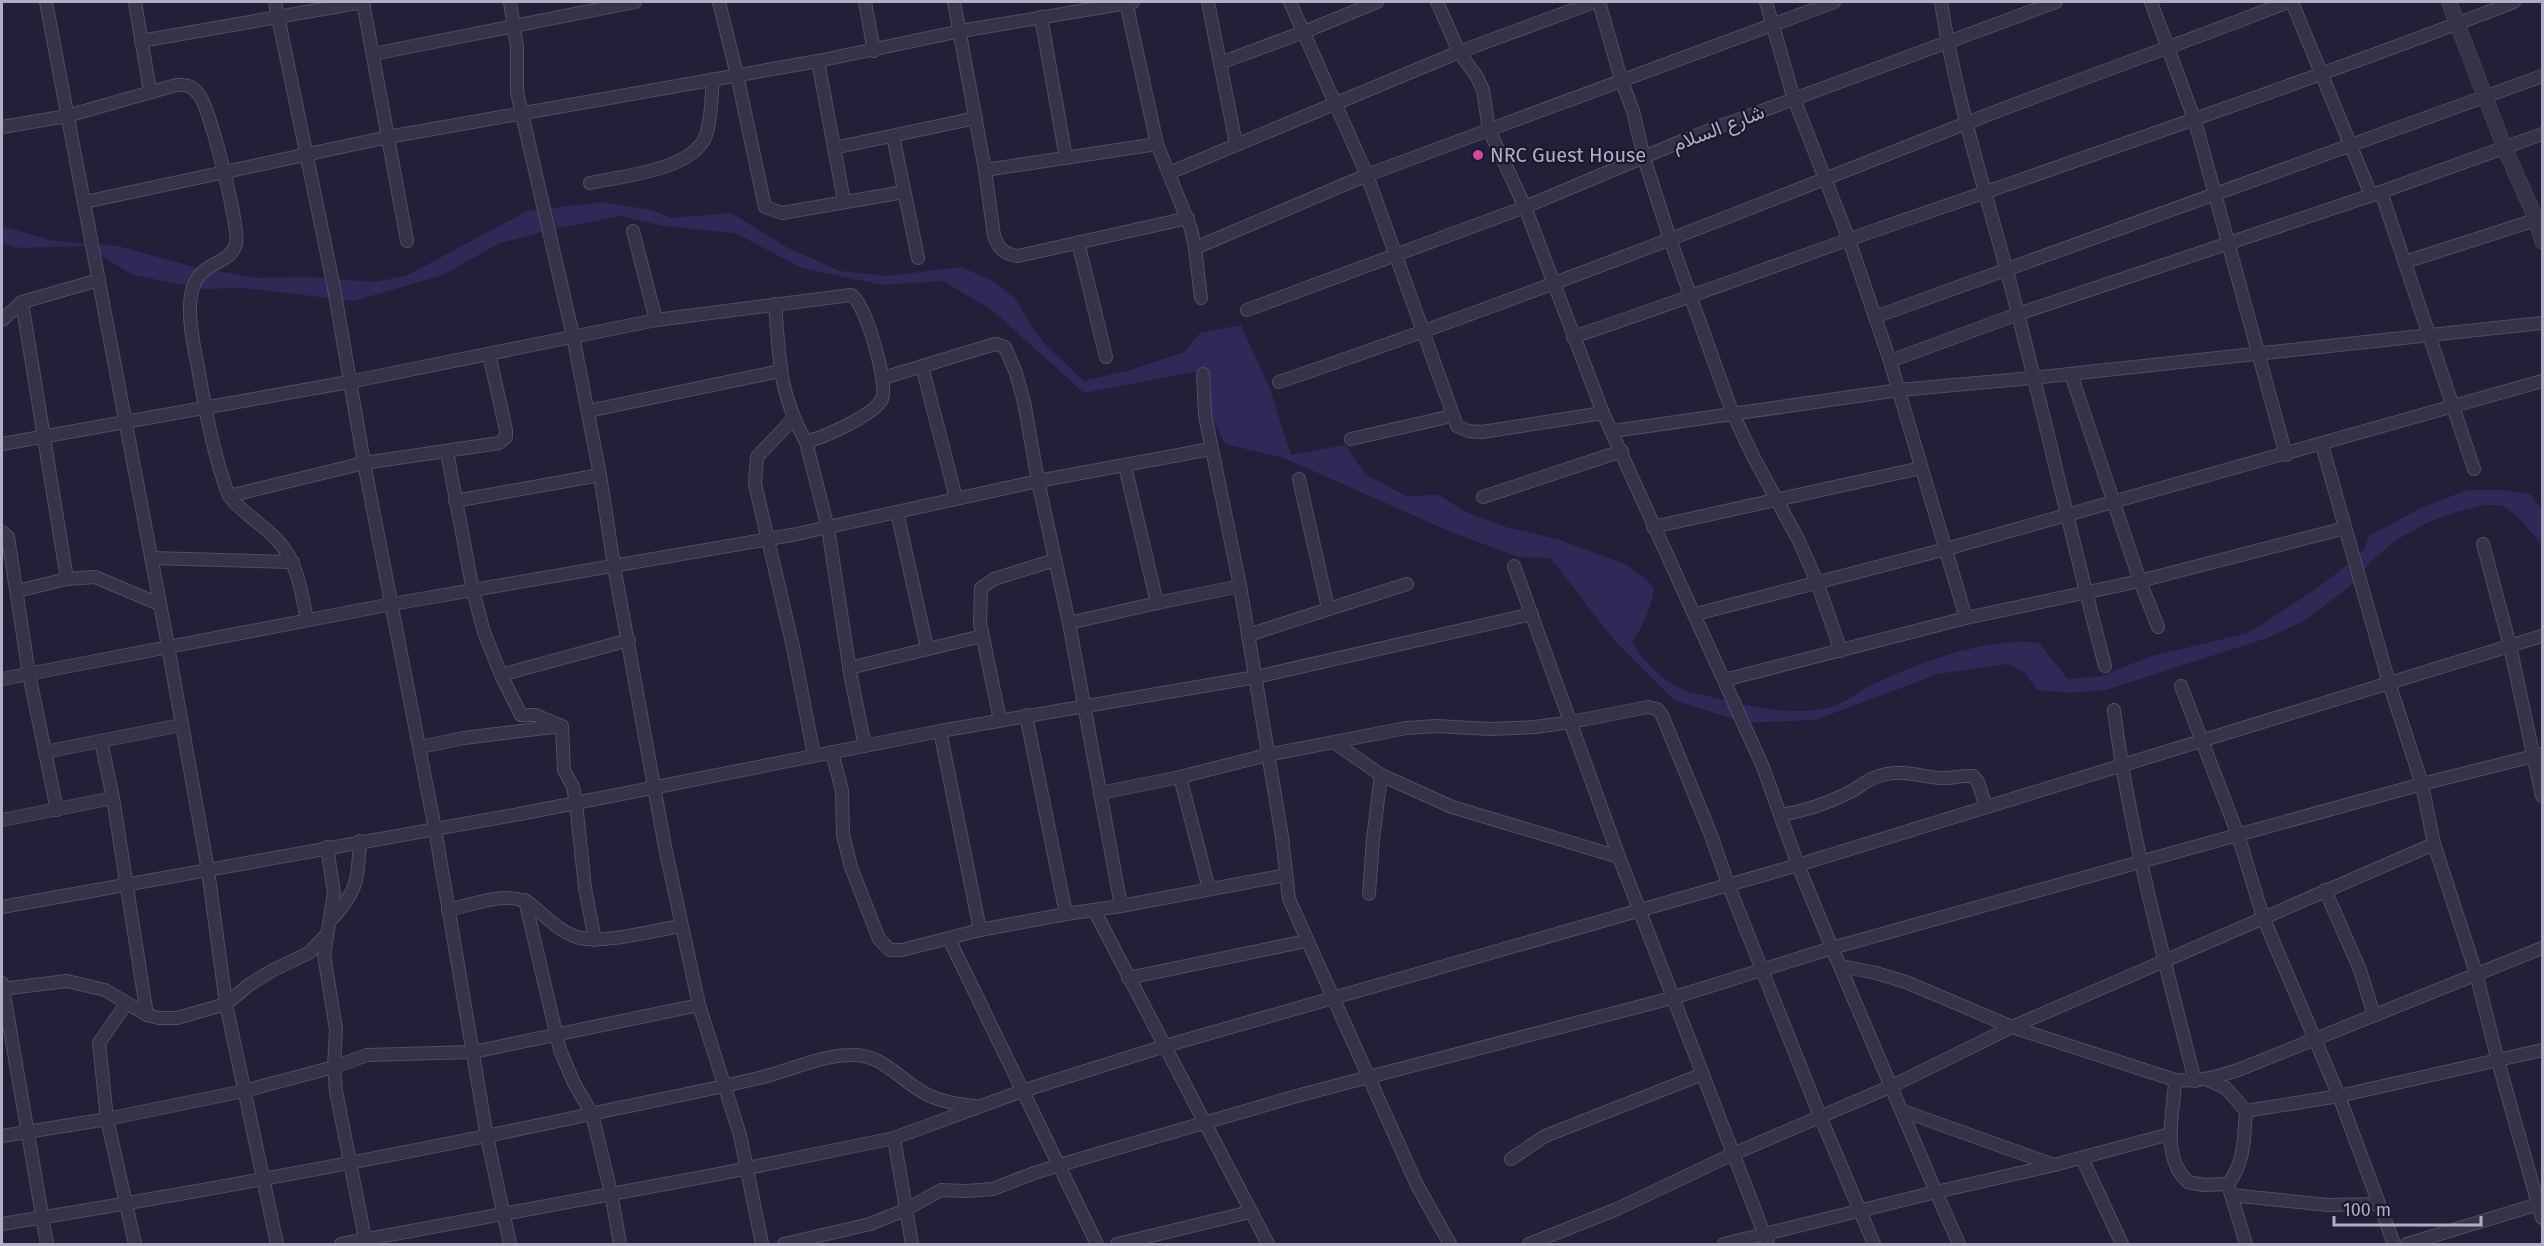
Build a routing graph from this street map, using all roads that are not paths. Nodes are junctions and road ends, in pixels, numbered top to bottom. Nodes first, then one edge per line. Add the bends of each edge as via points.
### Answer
1 (46, 2) edge
2 (135, 2) edge
3 (275, 2) edge
4 (510, 2) edge
5 (635, 2) edge
6 (719, 2) edge
7 (865, 2) edge
8 (954, 2) edge
9 (1128, 2) edge
10 (1208, 2) edge
11 (1290, 2) edge
12 (1377, 2) edge
13 (1437, 2) edge
14 (1594, 2) edge
15 (1599, 2) edge
16 (1766, 2) edge
17 (1834, 2) edge
18 (1941, 2) edge
19 (2056, 2) edge
20 (2151, 2) edge
21 (2290, 2) edge
22 (2449, 2) edge
23 (2514, 2) edge
24 (595, 5) edge
25 (278, 17) junction
26 (1041, 17) junction
27 (2458, 23) junction
28 (1773, 24) junction
29 (514, 27) junction
30 (961, 31) junction
31 (1304, 32) junction
32 (141, 41) junction
33 (1947, 42) junction
34 (2169, 48) junction
35 (874, 51) junction
36 (1459, 52) junction
37 (373, 54) junction
38 (818, 61) junction
39 (1220, 63) junction
40 (2322, 73) junction
41 (737, 75) junction
42 (2542, 76) edge
43 (713, 79) junction
44 (1621, 79) junction
45 (150, 91) junction
46 (2486, 98) junction
47 (1794, 99) junction
48 (1337, 105) junction
49 (521, 113) junction
50 (67, 116) junction
51 (976, 118) junction
52 (2195, 121) junction
53 (1966, 123) junction
54 (2, 127) edge
55 (1490, 130) junction
56 (2542, 134) edge
57 (893, 136) junction
58 (388, 137) junction
59 (1157, 144) junction
60 (1236, 144) junction
61 (2351, 147) junction
62 (834, 148) junction
63 (2505, 149) junction
64 (307, 154) junction
65 (1066, 158) junction
66 (1644, 158) junction
67 (985, 170) junction
68 (224, 171) junction
69 (1168, 173) junction
70 (1367, 175) junction
71 (1825, 180) junction
72 (590, 183) dead end
73 (904, 192) junction
74 (1984, 193) junction
75 (2216, 193) junction
76 (2376, 194) junction
77 (844, 201) junction
78 (85, 202) junction
79 (1525, 207) junction
80 (1188, 218) junction
81 (2539, 219) edge
82 (633, 231) dead end
83 (1670, 239) junction
84 (1849, 240) junction
85 (407, 241) dead end
86 (2542, 241) edge
87 (1078, 242) junction
88 (2229, 243) junction
89 (1196, 248) junction
90 (1397, 254) junction
91 (918, 258) dead end
92 (2404, 262) junction
93 (2006, 270) junction
94 (99, 280) junction
95 (1554, 284) junction
96 (1201, 298) dead end
97 (1691, 298) junction
98 (22, 302) junction
99 (775, 304) junction
100 (1246, 310) dead end
101 (2018, 314) junction
102 (1875, 317) junction
103 (2, 320) edge
104 (656, 321) junction
105 (2542, 323) edge
106 (1424, 332) junction
107 (2429, 334) junction
108 (573, 336) junction
109 (1574, 337) junction
110 (2259, 352) junction
111 (489, 354) junction
112 (1106, 357) dead end
113 (1890, 361) junction
114 (922, 366) junction
115 (780, 371) junction
116 (1203, 374) dead end
117 (2071, 374) junction
118 (883, 378) junction
119 (2032, 378) junction
120 (2542, 381) edge
121 (349, 382) junction
122 (1280, 382) dead end
123 (1899, 390) junction
124 (2453, 406) junction
125 (205, 408) junction
126 (588, 411) junction
127 (1603, 412) junction
128 (1732, 412) junction
129 (1452, 416) junction
130 (793, 419) junction
131 (126, 422) junction
132 (1613, 431) junction
133 (42, 437) junction
134 (1351, 439) dead end
135 (806, 442) junction
136 (2, 444) edge
137 (2322, 445) junction
138 (1211, 449) junction
139 (1622, 451) junction
140 (447, 452) junction
141 (2286, 455) junction
142 (364, 463) junction
143 (1125, 466) junction
144 (1921, 468) junction
145 (2474, 469) dead end
146 (600, 475) junction
147 (1299, 479) dead end
148 (1038, 481) junction
149 (229, 496) junction
150 (1483, 497) dead end
151 (956, 498) junction
152 (1778, 500) junction
153 (455, 501) junction
154 (2112, 501) junction
155 (897, 512) junction
156 (2067, 514) junction
157 (1653, 527) junction
158 (828, 528) junction
159 (2345, 528) junction
160 (2, 532) edge
161 (766, 539) junction
162 (2483, 543) dead end
163 (1946, 549) junction
164 (151, 558) junction
165 (1054, 560) junction
166 (293, 562) junction
167 (614, 566) junction
168 (1514, 566) dead end
169 (67, 579) junction
170 (2140, 581) junction
171 (1817, 582) junction
172 (1407, 584) dead end
173 (1240, 586) junction
174 (17, 591) junction
175 (472, 591) junction
176 (2086, 594) junction
177 (1157, 603) junction
178 (159, 604) junction
179 (392, 604) junction
180 (1328, 608) junction
181 (1532, 614) junction
182 (1696, 614) junction
183 (1966, 618) junction
184 (307, 620) junction
185 (1069, 623) junction
186 (2158, 627) dead end
187 (1248, 635) junction
188 (982, 636) junction
189 (2542, 636) edge
190 (629, 640) junction
191 (168, 646) junction
192 (2510, 646) junction
193 (927, 648) junction
194 (1841, 651) junction
195 (2105, 666) dead end
196 (849, 668) junction
197 (29, 674) junction
198 (501, 675) junction
199 (1256, 677) junction
200 (2, 679) edge
201 (1724, 680) junction
202 (2389, 683) junction
203 (2181, 686) dead end
204 (1083, 705) junction
205 (2114, 710) dead end
206 (1026, 715) junction
207 (1000, 720) junction
208 (1571, 722) junction
209 (181, 725) junction
210 (562, 726) junction
211 (940, 731) junction
212 (2203, 739) junction
213 (100, 741) junction
214 (1335, 743) junction
215 (865, 746) junction
216 (420, 747) junction
217 (45, 752) junction
218 (832, 752) junction
219 (814, 755) junction
220 (1267, 755) junction
221 (2538, 755) edge
222 (2121, 764) junction
223 (1381, 775) junction
224 (1180, 777) junction
225 (2422, 784) junction
226 (656, 787) junction
227 (1100, 793) junction
228 (2542, 796) edge
229 (112, 798) junction
230 (576, 803) junction
231 (1986, 807) junction
232 (57, 810) junction
233 (1781, 815) junction
234 (2, 820) edge
235 (435, 830) junction
236 (2238, 835) junction
237 (360, 841) junction
238 (2434, 844) junction
239 (327, 847) junction
240 (1619, 857) junction
241 (2140, 862) junction
242 (1798, 865) junction
243 (208, 870) junction
244 (1286, 875) junction
245 (1728, 884) junction
246 (126, 886) junction
247 (1209, 889) junction
248 (2325, 890) junction
249 (1370, 894) dead end
250 (525, 900) junction
251 (1121, 906) junction
252 (2, 907) edge
253 (1640, 909) junction
254 (448, 910) junction
255 (1094, 910) junction
256 (1066, 914) junction
257 (2263, 917) junction
258 (330, 921) junction
259 (681, 926) junction
260 (980, 930) junction
261 (325, 936) junction
262 (949, 939) junction
263 (595, 940) junction
264 (1306, 941) junction
265 (1832, 948) junction
266 (2542, 948) edge
267 (2165, 961) junction
268 (1841, 966) junction
269 (1762, 970) junction
270 (2476, 973) junction
271 (1128, 978) junction
272 (2, 987) edge
273 (1332, 998) junction
274 (1672, 998) junction
275 (126, 1004) junction
276 (226, 1004) junction
277 (699, 1005) junction
278 (2374, 1014) junction
279 (147, 1015) junction
280 (2012, 1027) junction
281 (556, 1035) junction
282 (2314, 1038) junction
283 (1165, 1046) junction
284 (2542, 1050) edge
285 (473, 1052) junction
286 (2498, 1061) junction
287 (334, 1067) junction
288 (1703, 1074) junction
289 (1369, 1076) junction
290 (2175, 1080) junction
291 (2208, 1080) junction
292 (2194, 1082) junction
293 (726, 1086) junction
294 (1892, 1086) junction
295 (244, 1091) junction
296 (1022, 1091) junction
297 (2339, 1096) junction
298 (981, 1106) junction
299 (1903, 1111) junction
300 (2246, 1111) junction
301 (592, 1114) junction
302 (1820, 1116) junction
303 (108, 1119) junction
304 (1205, 1123) junction
305 (26, 1132) junction
306 (2170, 1134) junction
307 (2, 1136) edge
308 (487, 1137) junction
309 (894, 1138) junction
310 (1734, 1154) junction
311 (2082, 1158) junction
312 (1511, 1159) dead end
313 (350, 1162) junction
314 (2054, 1165) junction
315 (1057, 1166) junction
316 (747, 1168) junction
317 (263, 1178) junction
318 (2229, 1190) junction
319 (1936, 1192) junction
320 (611, 1193) junction
321 (2541, 1203) edge
322 (127, 1204) junction
323 (2379, 1204) junction
324 (905, 1210) junction
325 (1860, 1211) junction
326 (1250, 1212) junction
327 (505, 1213) junction
328 (42, 1218) junction
329 (2542, 1218) edge
330 (2, 1224) edge
331 (1766, 1240) edge
332 (366, 1242) edge
333 (48, 1245) edge
334 (135, 1245) edge
335 (277, 1245) edge
336 (340, 1245) edge
337 (510, 1245) edge
338 (620, 1245) edge
339 (762, 1245) edge
340 (784, 1245) edge
341 (912, 1245) edge
342 (1097, 1245) edge
343 (1117, 1245) edge
344 (1268, 1245) edge
345 (1450, 1245) edge
346 (1529, 1245) edge
347 (1724, 1245) edge
348 (1874, 1245) edge
349 (1959, 1245) edge
350 (2122, 1245) edge
351 (2246, 1245) edge
352 (2394, 1245) edge
353 (2408, 1245) edge

1 - 50 street
2 - 32 street
3 - 25 street
4 - 29 street
5 - 24 street
6 - 41 street
7 - 35 street
8 - 30 street
9 - 26 street
9 - 59 street
10 - 39 street
11 - 31 street
12 - 31 street
13 - 36 street
14 - 36 street
15 - 44 street
16 - 28 street
17 - 28 street
18 - 33 street
19 - 33 street, شارع السلام
20 - 34 street
21 - 34 street
21 - 40 street
22 - 27 street
23 - 27 street
24 - 29 street
25 - 32 street
25 - 37 street via 363,2
25 - 64 street
26 - 30 street
26 - 65 street
27 - 40 street
27 - 46 street
28 - 44 street
28 - 47 street
29 - 37 street
29 - 49 street
30 - 35 street
30 - 51 street
31 - 39 street
31 - 48 street
32 - 45 street
33 - 47 street, شارع السلام
33 - 53 street
34 - 52 street
34 - 53 street
35 - 38 street
36 - 48 street
36 - 55 street via 1483,90
37 - 58 street
38 - 41 street
38 - 62 street
39 - 60 street
40 - 52 street
40 - 61 street
41 - 43 street
41 - 77 street via 765,207 782,213
42 - 46 street
43 - 49 street
43 - 72 street via 706,134 695,151 670,165
44 - 55 street
44 - 66 street
45 - 50 street
45 - 68 street via 186,84 199,94
46 - 61 street
46 - 63 street
47 - 66 street, شارع السلام
47 - 71 street
48 - 60 street
48 - 70 street
49 - 58 street
49 - 108 street
50 - 54 street
50 - 78 street
51 - 57 street
51 - 67 street
52 - 74 street
52 - 75 street
53 - 71 street
53 - 74 street
55 - 70 street
55 - 79 street
56 - 63 street
57 - 62 street
57 - 73 street
58 - 64 street
58 - 85 street
59 - 65 street
59 - 69 street
60 - 69 street
61 - 75 street
61 - 76 street
62 - 77 street
63 - 76 street
63 - 81 street
64 - 68 street
64 - 121 street
65 - 67 street
66 - 79 street, شارع السلام
66 - 83 street
67 - 87 street via 994,236 1004,252 1018,256
68 - 78 street
68 - 125 street via 237,242 231,253 197,277 190,306
69 - 80 street
70 - 89 street
70 - 90 street
71 - 83 street
71 - 84 street
73 - 77 street
73 - 91 street
74 - 84 street
74 - 93 street
75 - 88 street
75 - 93 street
76 - 88 street
76 - 92 street
78 - 94 street
79 - 90 street, شارع السلام
79 - 95 street
80 - 87 street
80 - 89 street
81 - 86 street
81 - 92 street
82 - 104 street
83 - 95 street
83 - 97 street
84 - 97 street
84 - 102 street
87 - 112 street
88 - 101 street
88 - 110 street
89 - 96 street
90 - 100 street, شارع السلام
90 - 106 street
92 - 107 street
93 - 101 street
93 - 102 street
94 - 98 street
94 - 131 street
95 - 106 street
95 - 109 street
97 - 109 street
97 - 128 street
98 - 103 street
98 - 133 street
99 - 104 street
99 - 115 street
99 - 118 street via 855,297 866,319
101 - 113 street
101 - 119 street
102 - 113 street
104 - 108 street
105 - 107 street
106 - 122 street
106 - 129 street
107 - 110 street
107 - 124 street
108 - 111 street
108 - 126 street
109 - 127 street
110 - 117 street
110 - 141 street
111 - 121 street
111 - 140 street via 506,437 499,443
113 - 123 street
114 - 118 street
114 - 148 street via 995,344 1005,347 1024,402
114 - 151 street
115 - 126 street
115 - 130 street
116 - 138 street
117 - 119 street
117 - 154 street
118 - 135 street via 883,396 876,406 831,434
119 - 123 street
119 - 156 street
120 - 124 street
121 - 125 street
121 - 142 street
123 - 128 street
123 - 144 street
124 - 137 street
124 - 145 street
125 - 131 street
125 - 149 street
126 - 146 street
127 - 129 street via 1482,432 1462,429
127 - 132 street
128 - 132 street
128 - 152 street
129 - 134 street
130 - 135 street
130 - 161 street via 765,446 755,463 755,484
131 - 133 street
131 - 164 street
132 - 139 street
133 - 136 street
133 - 169 street
135 - 158 street
137 - 141 street
137 - 159 street
138 - 143 street
138 - 173 street
139 - 150 street
139 - 157 street
140 - 142 street
140 - 153 street
141 - 154 street
142 - 149 street
142 - 179 street
143 - 148 street
143 - 177 street
144 - 152 street
144 - 163 street
146 - 153 street
146 - 167 street
147 - 180 street
148 - 151 street
148 - 165 street
149 - 166 street via 278,540
151 - 155 street
152 - 157 street
152 - 171 street
153 - 175 street
154 - 156 street
154 - 170 street
155 - 158 street
155 - 193 street
156 - 163 street
156 - 176 street
157 - 182 street
158 - 161 street
158 - 196 street
159 - 170 street
159 - 202 street
160 - 174 street via 8,537
161 - 167 street
161 - 219 street
162 - 192 street
163 - 171 street
163 - 183 street
164 - 166 street
164 - 178 street
165 - 185 street
165 - 188 street via 994,579 981,588
166 - 184 street
167 - 175 street
167 - 190 street
168 - 181 street
169 - 174 street
169 - 178 street via 95,577
170 - 176 street
170 - 186 street
171 - 182 street
171 - 194 street
172 - 180 street
173 - 177 street
173 - 187 street
174 - 197 street
175 - 179 street
175 - 198 street
176 - 183 street
176 - 195 street
177 - 185 street
178 - 191 street
179 - 184 street
179 - 216 street
180 - 187 street
181 - 199 street
181 - 208 street
182 - 201 street
183 - 194 street
184 - 191 street
185 - 204 street
187 - 199 street
188 - 193 street
188 - 207 street
189 - 192 street
190 - 198 street
190 - 226 street
191 - 197 street
191 - 209 street
192 - 202 street
192 - 221 street
193 - 196 street
194 - 201 street
196 - 215 street
197 - 200 street
197 - 217 street
198 - 210 street via 521,715 535,715
199 - 204 street
199 - 220 street
201 - 233 street
202 - 212 street
202 - 225 street
203 - 212 street
204 - 206 street
204 - 227 street
205 - 222 street
206 - 207 street
206 - 256 street
207 - 211 street
208 - 214 street via 1490,729 1426,727
208 - 240 street
208 - 245 street via 1648,707 1660,712
209 - 213 street
209 - 243 street
210 - 216 street
210 - 230 street via 564,770
211 - 215 street
211 - 260 street
212 - 222 street
212 - 236 street
213 - 217 street
213 - 229 street
214 - 220 street
214 - 223 street
215 - 218 street
216 - 235 street
217 - 232 street
218 - 219 street
218 - 262 street via 842,791 846,847 879,939 886,948 896,951
219 - 226 street
220 - 224 street
220 - 244 street
221 - 225 street
221 - 228 street
222 - 231 street
222 - 241 street
223 - 240 street via 1452,807
223 - 249 street
224 - 227 street
224 - 247 street
225 - 236 street
225 - 238 street
226 - 230 street
226 - 259 street
227 - 251 street
229 - 232 street
229 - 246 street
230 - 235 street
230 - 263 street
231 - 233 street via 1973,776 1942,778 1906,772 1875,777 1821,805
231 - 242 street
232 - 234 street
233 - 242 street
235 - 237 street
235 - 254 street
236 - 241 street
236 - 257 street
237 - 239 street
237 - 258 street via 356,884 350,898
238 - 248 street
238 - 270 street
239 - 243 street
239 - 258 street via 334,892
240 - 253 street
241 - 265 street
241 - 267 street
242 - 245 street
242 - 265 street
243 - 246 street
243 - 276 street
244 - 247 street
244 - 264 street via 1289,898
245 - 253 street
245 - 269 street
246 - 252 street
246 - 279 street
247 - 251 street
248 - 257 street
248 - 278 street via 2360,970
250 - 254 street via 498,899
250 - 263 street via 569,934
250 - 281 street
251 - 255 street
253 - 273 street
253 - 274 street
254 - 285 street
255 - 256 street
255 - 271 street
256 - 260 street
257 - 267 street
257 - 282 street
258 - 261 street
259 - 263 street
259 - 277 street
260 - 262 street
261 - 276 street via 309,953 266,975
261 - 287 street via 324,965 336,1029
262 - 296 street
264 - 271 street
264 - 273 street
265 - 268 street
265 - 269 street
266 - 270 street
267 - 280 street
267 - 292 street
268 - 280 street via 1906,982
268 - 294 street
269 - 274 street
269 - 302 street
270 - 278 street
270 - 286 street
271 - 283 street
272 - 275 street via 67,981 105,990
272 - 305 street
273 - 283 street
273 - 289 street
274 - 288 street
274 - 289 street
275 - 279 street
275 - 303 street via 99,1043
276 - 279 street via 177,1018
276 - 295 street
277 - 281 street
277 - 293 street
278 - 282 street
280 - 290 street
280 - 294 street
281 - 285 street
281 - 301 street via 574,1083
282 - 291 street
282 - 297 street
283 - 296 street
283 - 304 street
284 - 286 street
285 - 287 street via 367,1055
285 - 308 street
286 - 297 street
286 - 321 street
287 - 295 street
287 - 313 street
288 - 310 street
288 - 312 street via 1545,1137
289 - 304 street
289 - 345 street
290 - 292 street
290 - 306 street
291 - 292 street
291 - 300 street via 2226,1088
293 - 298 street via 856,1055 888,1066 926,1094 945,1102
293 - 301 street
293 - 316 street
294 - 299 street
294 - 302 street
295 - 303 street
295 - 317 street
296 - 298 street
296 - 315 street
297 - 300 street
297 - 323 street
298 - 309 street
299 - 314 street
299 - 319 street
300 - 318 street via 2241,1166
301 - 308 street
301 - 320 street
302 - 310 street
302 - 325 street
303 - 305 street
303 - 322 street
304 - 315 street
304 - 326 street
305 - 307 street
305 - 328 street
306 - 311 street
306 - 318 street via 2178,1169 2188,1182
308 - 313 street
308 - 327 street
309 - 316 street
309 - 324 street
310 - 331 street
310 - 346 street
311 - 314 street
311 - 350 street
313 - 317 street
313 - 332 street
314 - 319 street
315 - 324 street via 993,1189 941,1190
315 - 342 street
316 - 320 street
316 - 339 street
317 - 322 street
317 - 335 street
318 - 323 street via 2328,1205
318 - 351 street
319 - 325 street
319 - 349 street
320 - 327 street
320 - 338 street
321 - 329 street
321 - 353 street
322 - 328 street
322 - 334 street
323 - 352 street
324 - 340 street via 870,1224
324 - 341 street
325 - 331 street
325 - 348 street
326 - 343 street
326 - 344 street
327 - 332 street
327 - 337 street
328 - 330 street
328 - 333 street
331 - 347 street
332 - 336 street

